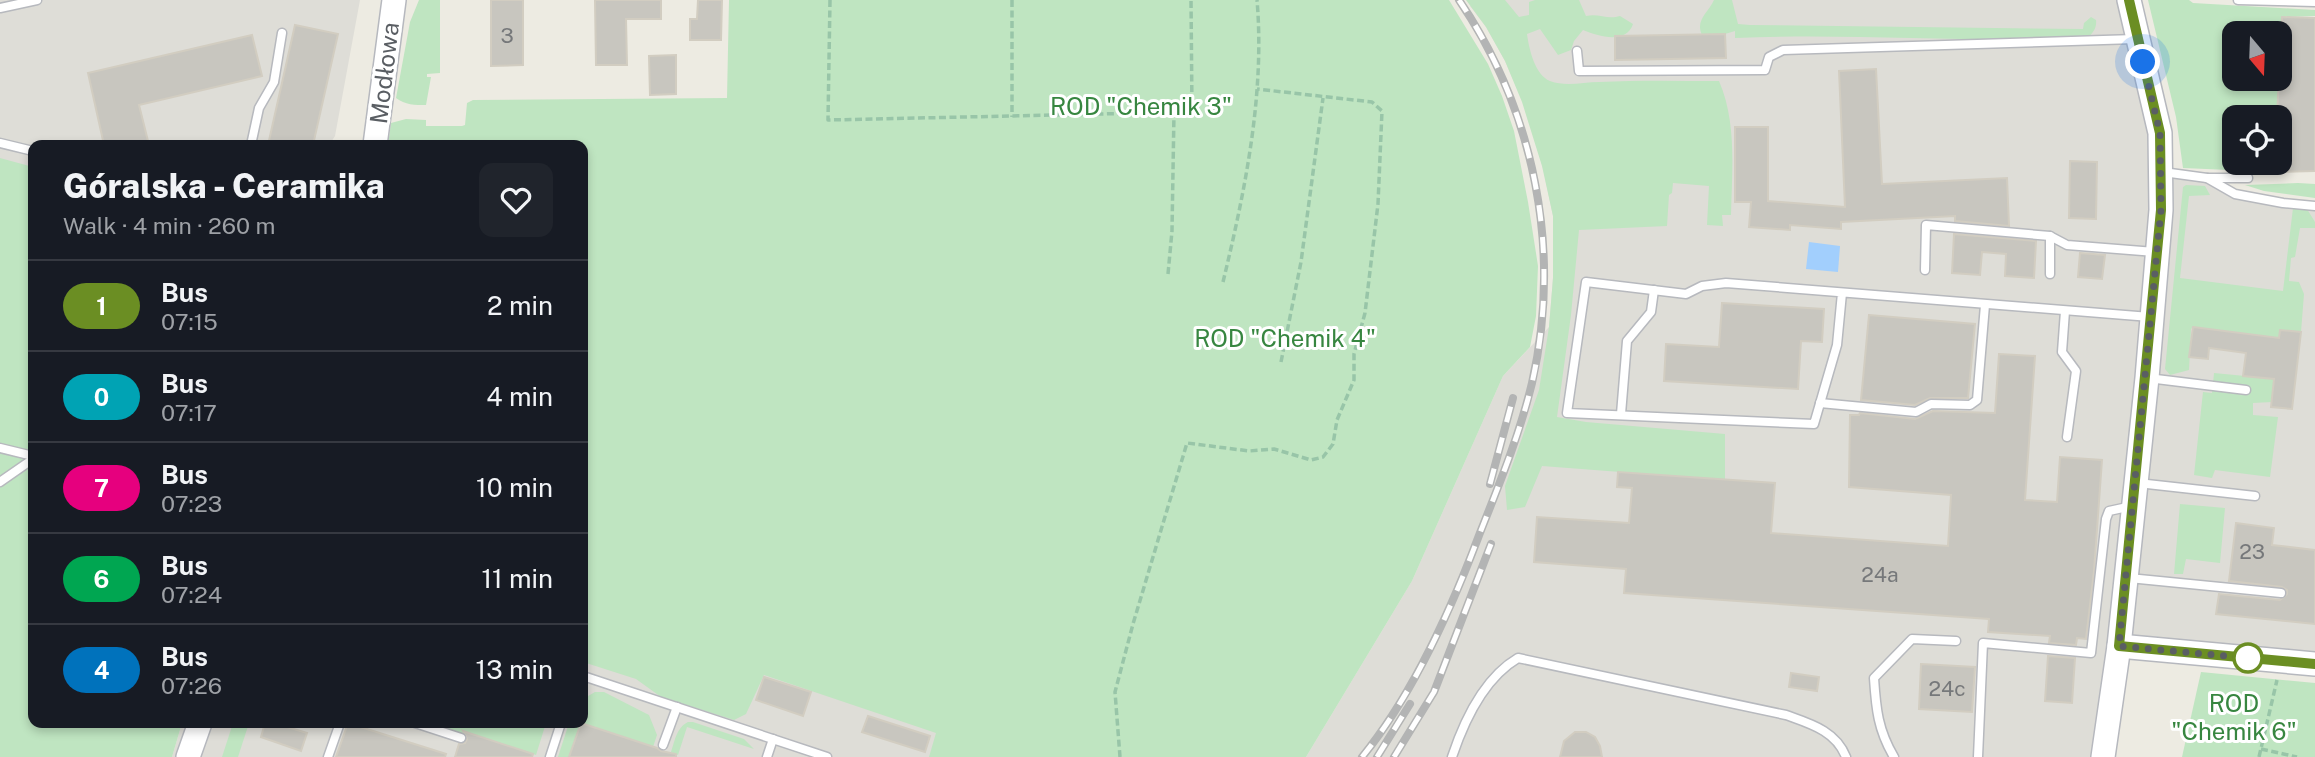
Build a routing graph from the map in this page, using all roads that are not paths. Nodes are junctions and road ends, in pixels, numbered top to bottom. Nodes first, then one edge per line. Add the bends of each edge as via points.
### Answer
1 (37, 0) edge
2 (394, 0) edge
3 (2129, 0) edge
4 (2238, 0) edge
5 (2315, 2) edge
6 (0, 8) edge
7 (282, 33) dead end
8 (2138, 38) junction
9 (1577, 51) dead end
10 (252, 140) edge
11 (372, 140) edge
12 (0, 143) edge
13 (28, 150) edge
14 (2162, 172) junction
15 (2207, 178) junction
16 (2248, 178) dead end
17 (2315, 206) edge
18 (2050, 236) junction
19 (2159, 252) junction
20 (1925, 270) dead end
21 (2050, 274) dead end
22 (1654, 290) junction
23 (1842, 293) junction
24 (1985, 305) junction
25 (2065, 311) junction
26 (2152, 317) junction
27 (2147, 377) junction
28 (2246, 390) dead end
29 (1820, 403) junction
30 (1621, 415) junction
31 (2067, 437) dead end
32 (0, 449) edge
33 (28, 456) edge
34 (28, 461) edge
35 (0, 482) edge
36 (2134, 494) junction
37 (2255, 496) dead end
38 (2126, 578) junction
39 (2281, 593) dead end
40 (1956, 641) dead end
41 (2119, 646) junction
42 (2315, 664) edge
43 (588, 678) edge
44 (677, 707) junction
45 (198, 728) edge
46 (338, 728) edge
47 (431, 728) edge
48 (559, 728) edge
49 (461, 737) dead end
50 (773, 739) junction
51 (663, 745) dead end
52 (1842, 746) junction
53 (188, 757) edge
54 (328, 757) edge
55 (550, 757) edge
56 (767, 757) edge
57 (827, 757) edge
58 (1452, 757) edge
59 (1838, 757) edge
60 (1846, 757) edge
61 (1894, 757) edge
62 (1978, 757) edge
63 (2102, 757) edge

1 - 6 lane
2 - 11 main road, Modłowa
3 - 8 main road
4 - 5 lane
7 - 10 lane via 274,82 258,108
8 - 9 lane via 1783,50 1769,57 1765,70 1579,71
8 - 14 main road via 2160,133
12 - 13 lane
14 - 15 lane
14 - 19 main road
15 - 16 lane
15 - 17 lane via 2235,194
18 - 19 lane via 2067,245
18 - 20 lane via 1926,225
18 - 21 lane
19 - 26 main road
22 - 23 lane via 1686,294 1726,283
22 - 30 lane via 1651,312 1627,341
22 - 30 lane via 1586,282 1567,413
23 - 24 lane
23 - 29 lane via 1837,345
24 - 25 lane
24 - 29 lane via 1977,400 1970,405 1931,404 1916,412
25 - 26 lane
25 - 31 lane via 2062,352 2076,371
26 - 27 main road
27 - 28 lane
27 - 36 main road
29 - 30 lane via 1814,424
32 - 33 lane
34 - 35 lane
36 - 37 lane
36 - 38 main road
36 - 62 lane via 2109,511 2106,519 2091,653 1983,643
38 - 39 lane
38 - 41 main road
40 - 61 lane via 1912,639 1874,678 1876,714
41 - 42 main road
41 - 63 main road
43 - 44 lane
44 - 50 lane
44 - 51 lane
45 - 53 main road
46 - 54 lane
47 - 49 lane
48 - 55 lane
50 - 56 lane
50 - 57 lane
52 - 58 lane via 1822,728 1786,715 1518,658 1496,674 1460,731
52 - 59 lane
52 - 60 lane

